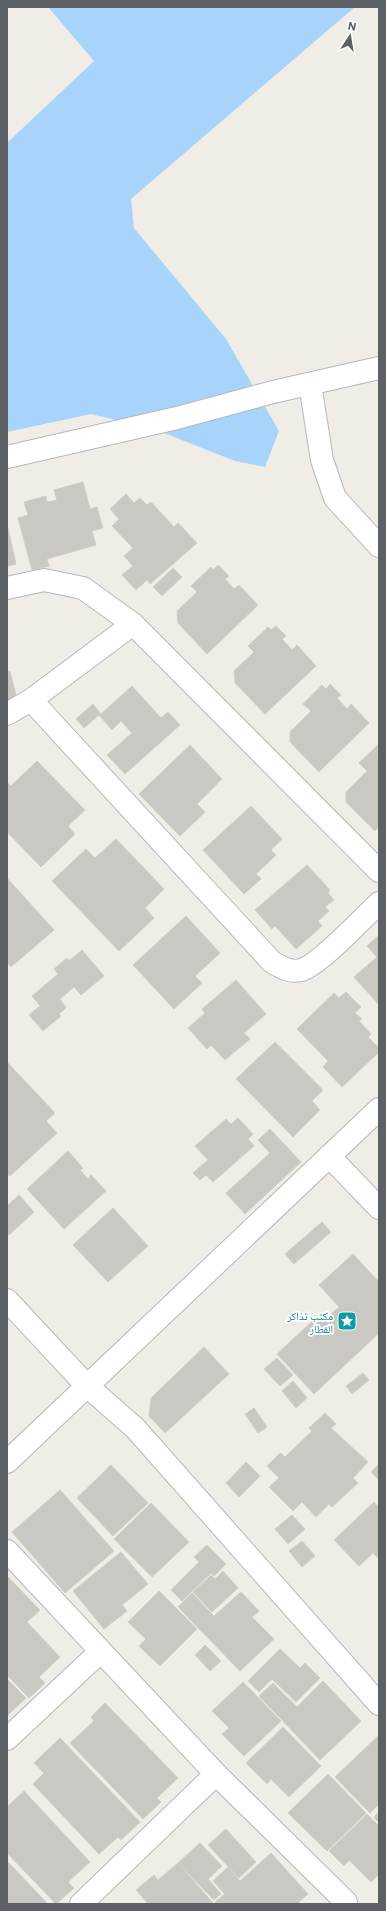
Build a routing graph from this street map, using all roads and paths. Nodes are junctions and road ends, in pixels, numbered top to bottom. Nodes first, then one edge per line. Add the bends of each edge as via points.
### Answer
1 (379, 368) edge
2 (310, 384) junction
3 (7, 457) edge
4 (379, 546) edge
5 (7, 588) edge
6 (133, 624) junction
7 (31, 700) junction
8 (7, 714) edge
9 (379, 871) edge
10 (379, 903) edge
11 (379, 1109) edge
12 (329, 1156) junction
13 (379, 1208) edge
14 (7, 1300) edge
15 (87, 1386) junction
16 (7, 1462) edge
17 (7, 1551) edge
18 (100, 1652) junction
19 (379, 1704) edge
20 (7, 1740) edge
21 (216, 1774) junction
22 (345, 1903) edge
23 (81, 1904) edge

1 - 2 street
2 - 3 street
2 - 4 street via 322,460 335,498
5 - 6 street via 44,580 83,588
6 - 7 street
6 - 9 street
7 - 8 street
7 - 10 street via 272,962 287,971 301,970 317,961
11 - 12 street
12 - 13 street
12 - 15 street
14 - 15 street
15 - 16 street
15 - 19 street via 135,1428
17 - 18 street
18 - 20 street
18 - 21 street
21 - 22 street
21 - 23 street

